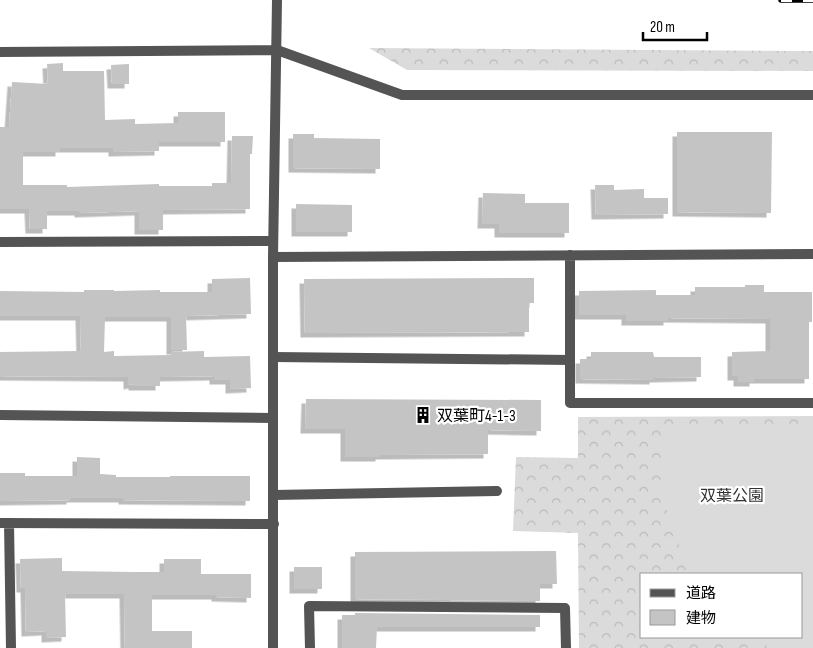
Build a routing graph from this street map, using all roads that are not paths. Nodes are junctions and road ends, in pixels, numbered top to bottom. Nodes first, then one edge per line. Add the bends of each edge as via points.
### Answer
1 (277, 0) edge
2 (277, 50) junction
3 (0, 52) edge
4 (813, 95) edge
5 (273, 241) junction
6 (0, 242) edge
7 (813, 254) edge
8 (570, 255) junction
9 (272, 257) junction
10 (273, 357) junction
11 (570, 360) junction
12 (813, 403) edge
13 (0, 415) edge
14 (273, 418) junction
15 (497, 491) dead end
16 (273, 495) junction
17 (4, 524) edge
18 (274, 524) junction
19 (11, 648) edge
20 (273, 648) edge
21 (310, 648) edge
22 (566, 648) edge

1 - 2 street
2 - 3 street
2 - 4 street via 402,95
2 - 5 street
5 - 6 street
5 - 9 street
7 - 8 street
8 - 9 street
8 - 11 street
9 - 10 street
10 - 11 street
10 - 14 street
11 - 12 street via 570,403
13 - 14 street
14 - 16 street
15 - 16 street
16 - 18 street
17 - 18 street
17 - 19 street
18 - 20 street
21 - 22 street via 309,606 565,608

